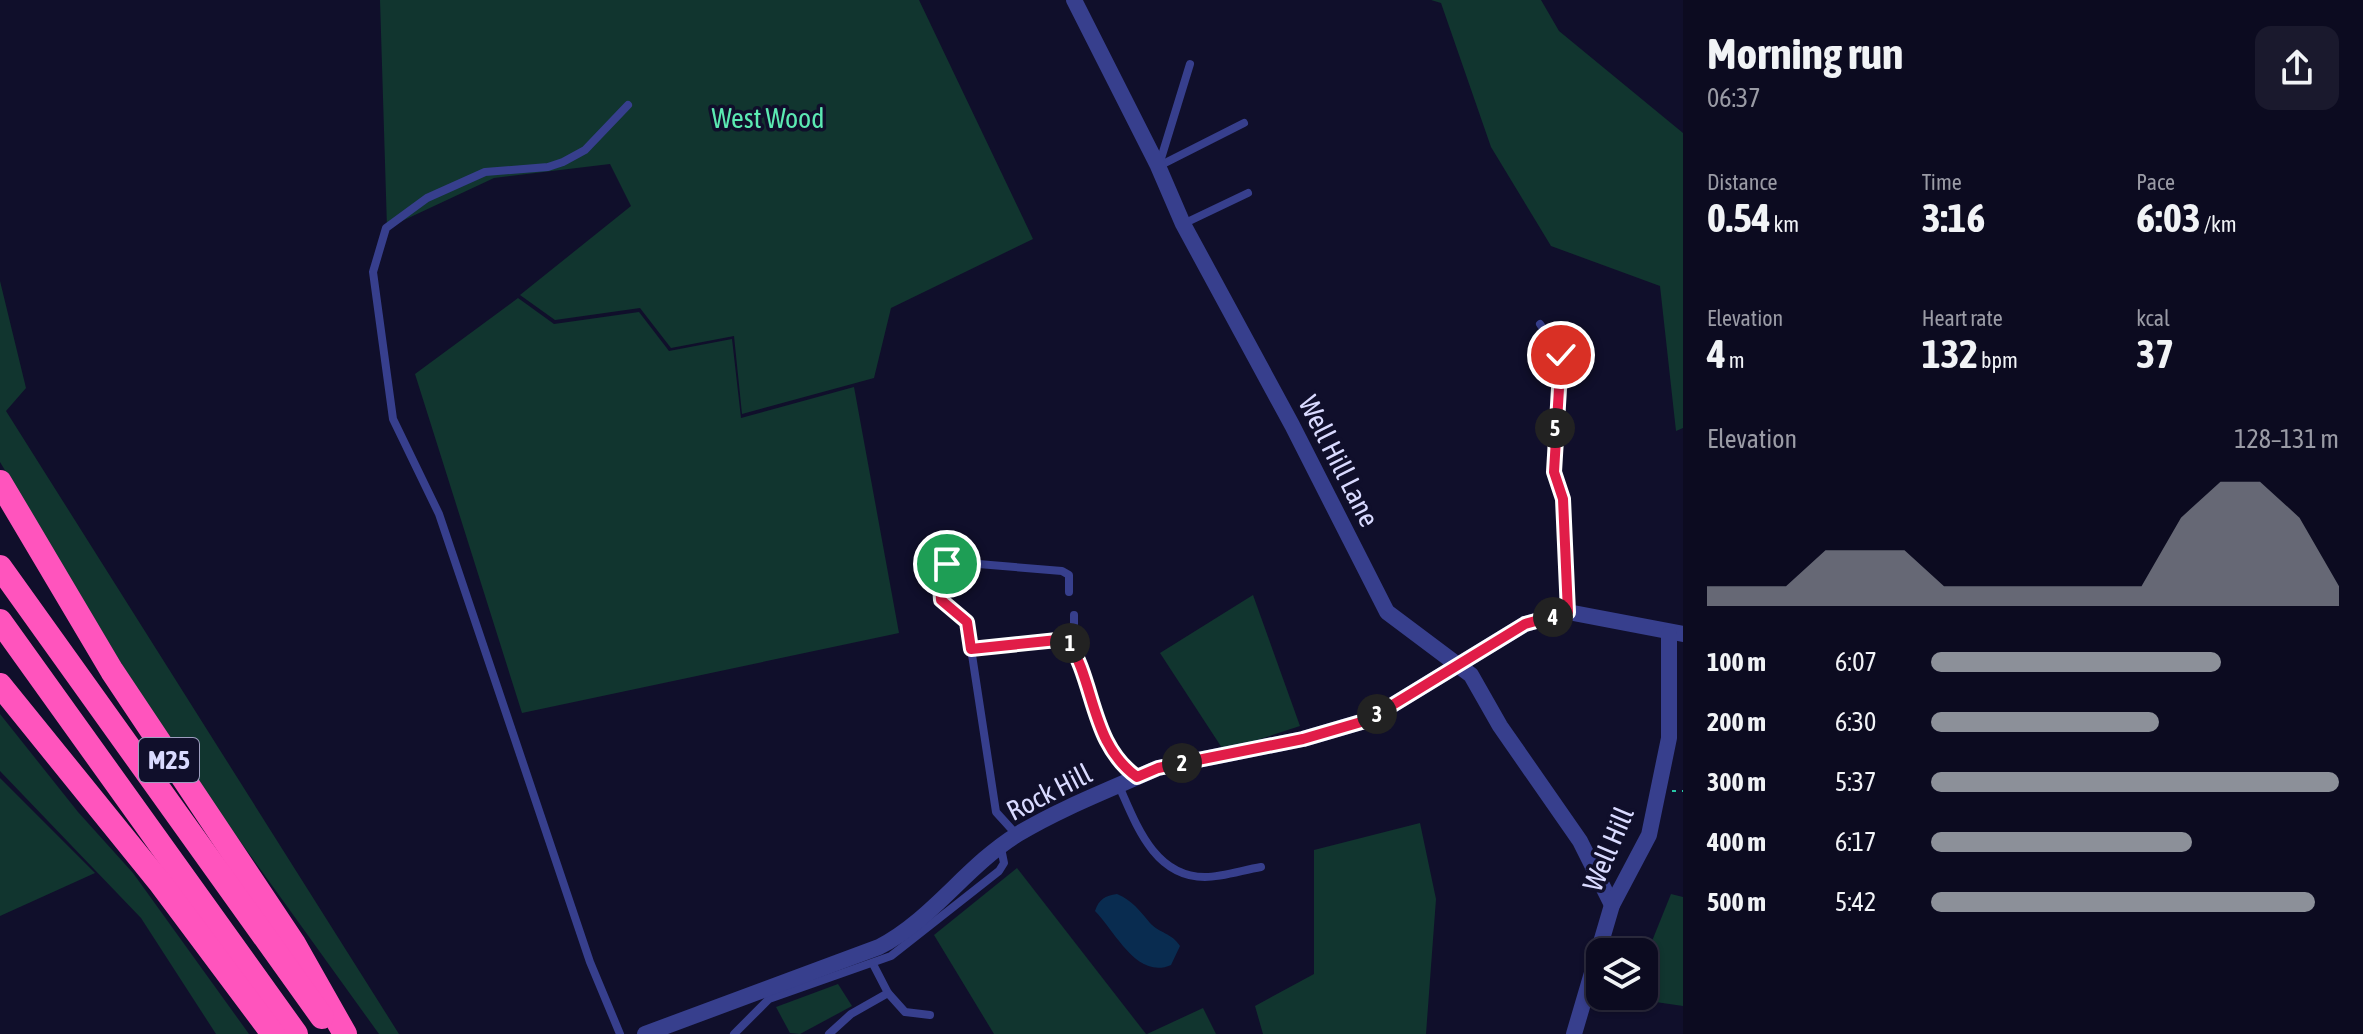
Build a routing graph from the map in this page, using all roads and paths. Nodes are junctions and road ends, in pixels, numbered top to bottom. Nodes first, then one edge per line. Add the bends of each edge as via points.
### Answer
1 (1074, 0) edge
2 (1190, 64) dead end
3 (628, 105) dead end
4 (1244, 123) dead end
5 (1158, 166) junction
6 (1248, 193) dead end
7 (1183, 224) junction
8 (1540, 324) dead end
9 (0, 482) edge
10 (0, 567) edge
11 (1069, 592) dead end
12 (1568, 612) junction
13 (1074, 615) dead end
14 (0, 621) edge
15 (1676, 634) edge
16 (1067, 639) junction
17 (971, 649) junction
18 (1457, 663) junction
19 (0, 685) edge
20 (1137, 777) junction
21 (1119, 785) junction
22 (1017, 835) junction
23 (1001, 848) junction
24 (1261, 867) dead end
25 (1612, 905) junction
26 (873, 964) junction
27 (888, 993) junction
28 (930, 1015) dead end
29 (273, 1034) edge
30 (296, 1034) edge
31 (334, 1034) edge
32 (345, 1034) edge
33 (620, 1034) edge
34 (645, 1034) edge
35 (734, 1034) edge
36 (829, 1034) edge
37 (1574, 1034) edge

1 - 5 street, Well Hill Lane
2 - 5 lane
3 - 33 lane via 585,150 563,162 485,172 427,198 386,228 373,272 393,419 439,514 590,962
4 - 5 lane
5 - 7 street, Well Hill Lane
6 - 7 lane
7 - 18 street, Well Hill Lane via 1387,612
8 - 12 lane via 1561,355 1554,472 1563,499
9 - 32 highway, M25 via 112,671 294,944
10 - 31 highway, M25
11 - 17 lane via 1069,575 1062,571 947,564 941,600 967,622
12 - 15 street, Rock Hill
12 - 18 street, Rock Hill via 1525,624
13 - 16 lane
14 - 30 highway, M25
15 - 25 street, Well Hill via 1669,738 1649,835
16 - 17 lane
16 - 20 lane via 1113,755
17 - 22 lane via 996,812
18 - 20 street, Rock Hill via 1368,720
18 - 25 street, Well Hill Lane via 1471,675 1580,841
19 - 29 highway via 161,884
20 - 21 street, Rock Hill
21 - 22 street, Rock Hill
21 - 24 lane via 1148,845 1175,870 1205,877
22 - 23 street, Rock Hill
23 - 26 lane via 1004,863 999,871 905,947
23 - 34 street, Rock Hill via 898,938
25 - 37 street, Well Hill
26 - 27 lane
26 - 35 lane via 769,999
27 - 28 lane via 905,1012
27 - 36 lane

